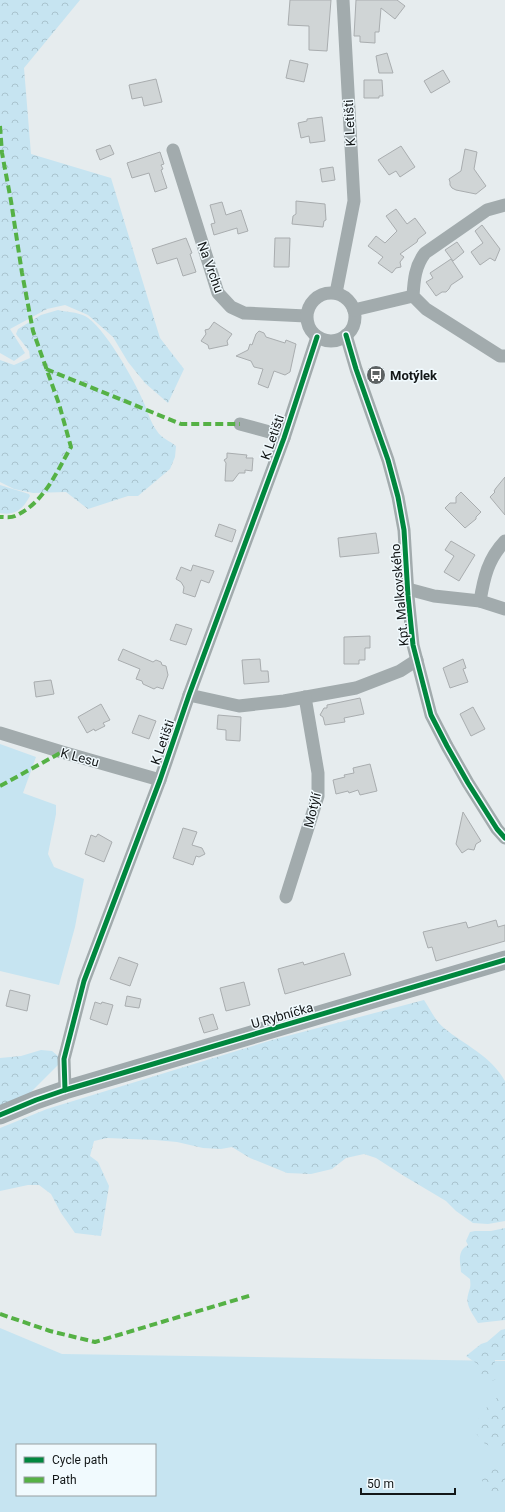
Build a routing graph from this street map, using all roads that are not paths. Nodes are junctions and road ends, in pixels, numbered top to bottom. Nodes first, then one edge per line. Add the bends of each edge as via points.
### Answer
1 (343, 0) edge
2 (173, 150) dead end
3 (505, 205) edge
4 (336, 293) junction
5 (413, 296) junction
6 (354, 310) junction
7 (306, 316) junction
8 (346, 335) junction
9 (318, 337) junction
10 (505, 356) edge
11 (240, 424) dead end
12 (284, 438) junction
13 (505, 541) edge
14 (408, 589) junction
15 (480, 601) junction
16 (505, 609) edge
17 (417, 660) junction
18 (189, 695) junction
19 (305, 697) junction
20 (0, 733) edge
21 (160, 780) junction
22 (505, 838) edge
23 (286, 898) dead end
24 (505, 960) edge
25 (66, 1090) junction
26 (0, 1115) edge

1 - 4 street, K Letišti via 354,201
2 - 7 street, Na Vrchu via 218,293 231,307 244,313
3 - 5 street via 487,210 425,253 418,262
4 - 6 street via 347,299
4 - 7 street via 322,294 311,303
5 - 6 street
5 - 10 street via 426,309 500,356
6 - 8 street via 354,324
7 - 9 street via 309,328
8 - 9 street via 332,341
8 - 14 street, Kpt. Malkovského via 398,497 404,530
9 - 12 street, K Letišti
11 - 12 street
12 - 18 street, K Letišti
13 - 15 street via 496,550 485,574
14 - 15 street via 434,596
14 - 17 street, Kpt. Malkovského via 413,645
15 - 16 street
17 - 19 street via 400,671 356,688
17 - 22 street, Kpt. Malkovského via 431,715 468,783
18 - 19 street via 239,706
18 - 21 street, K Letišti
19 - 23 street, Motýlí via 318,773 318,796
20 - 21 street, K Lesu
21 - 25 street, K Letišti via 84,981 64,1059
24 - 25 street, U Rybníčka
25 - 26 street

